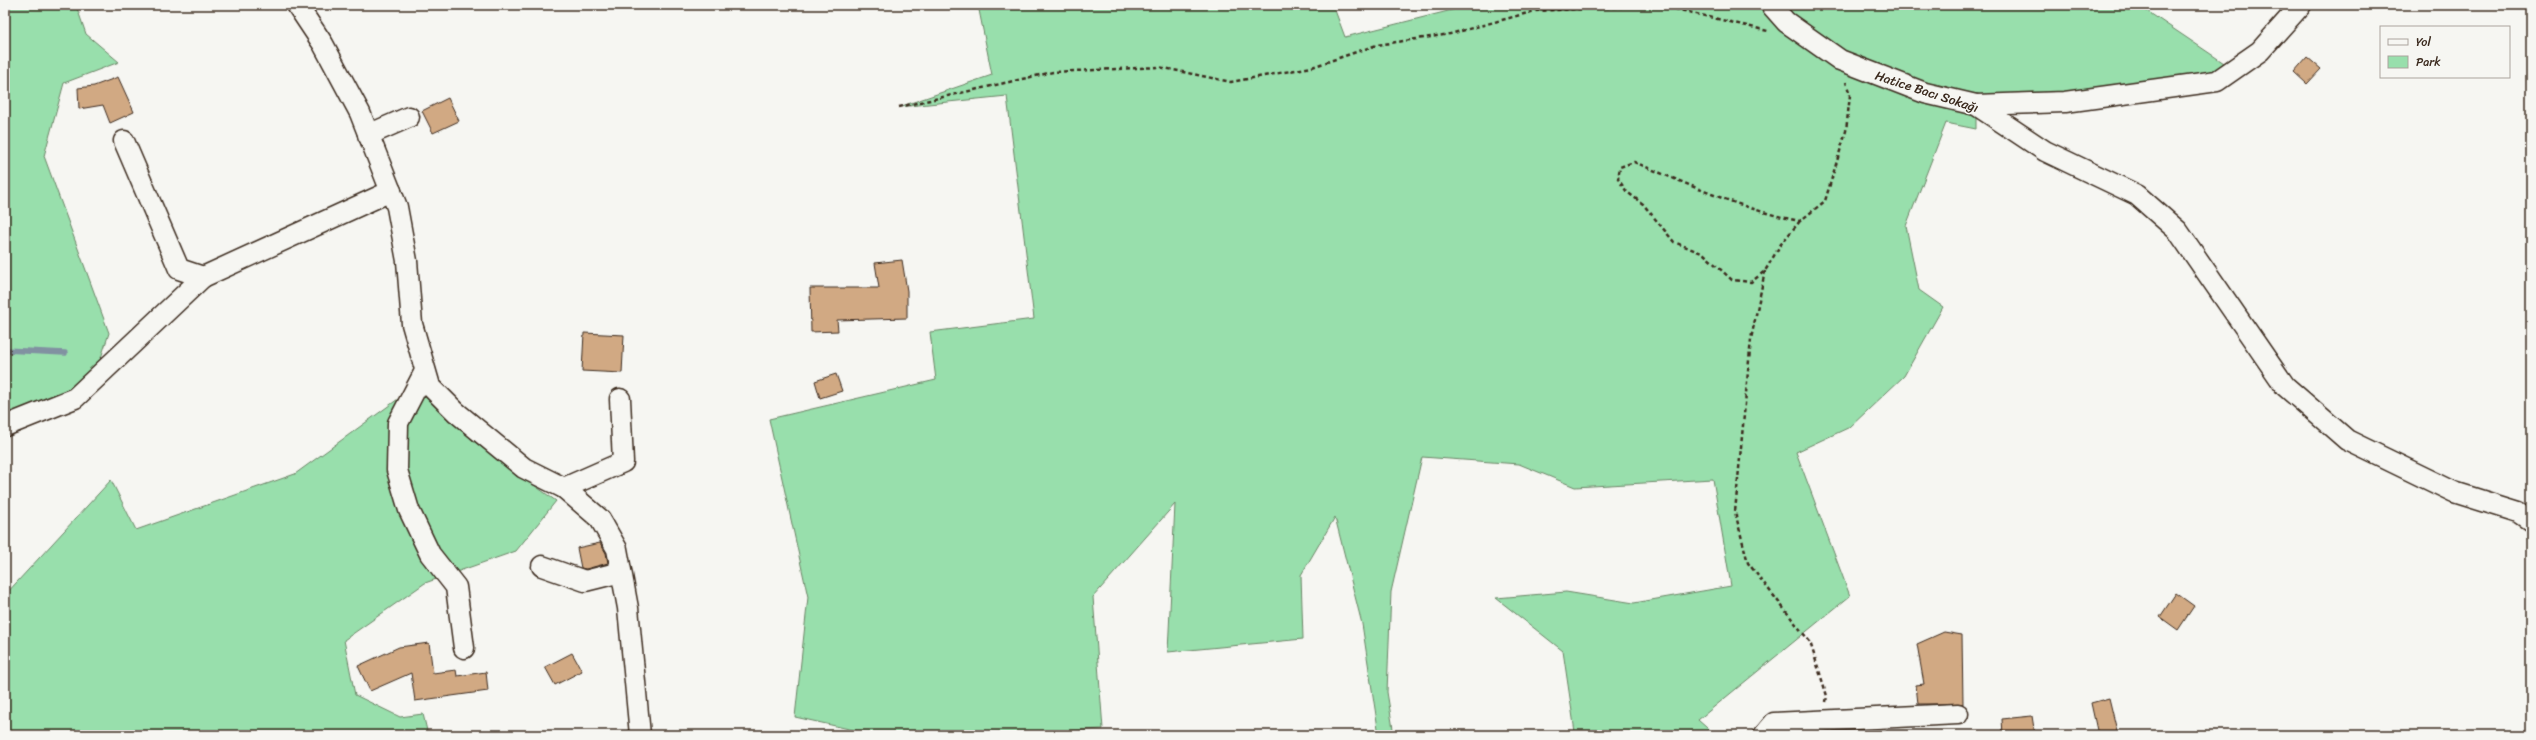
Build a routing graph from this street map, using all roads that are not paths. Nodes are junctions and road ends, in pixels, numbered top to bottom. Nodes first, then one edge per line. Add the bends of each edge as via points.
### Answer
1 (297, 5) edge
2 (1771, 5) edge
3 (2301, 5) edge
4 (1976, 105) junction
5 (409, 117) dead end
6 (368, 135) junction
7 (124, 141) dead end
8 (390, 191) junction
9 (203, 277) junction
10 (426, 371) junction
11 (620, 399) dead end
12 (5, 426) edge
13 (564, 488) junction
14 (2531, 521) edge
15 (542, 566) dead end
16 (621, 572) junction
17 (464, 648) dead end
18 (1958, 714) dead end
19 (640, 735) edge
20 (1764, 735) edge

1 - 6 street via 323,44 360,113
2 - 4 street, Hatice Bacı Sokağı via 1786,22 1840,60 1925,93
3 - 4 street via 2260,51 2217,81 2065,102
4 - 14 street, Hatice Bacı Sokağı via 2045,151 2137,195 2178,231 2285,386 2347,440 2454,492 2518,512
5 - 6 street
6 - 8 street
7 - 9 street via 180,269
8 - 9 street
8 - 10 street via 397,207 407,261 412,324
9 - 12 street via 75,398
10 - 13 street via 430,386 456,412 524,468
10 - 17 street via 398,424 397,470 409,510 430,554 456,587
11 - 13 street via 623,462
13 - 16 street via 600,519 617,549
15 - 16 street via 585,581
16 - 19 street via 628,608
18 - 20 street via 1774,723

